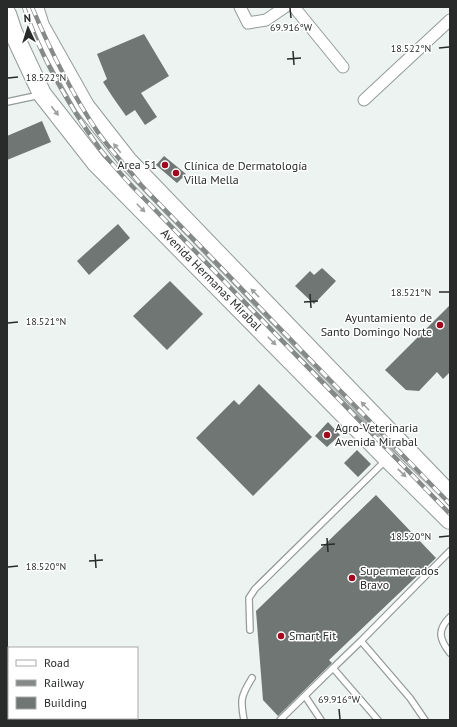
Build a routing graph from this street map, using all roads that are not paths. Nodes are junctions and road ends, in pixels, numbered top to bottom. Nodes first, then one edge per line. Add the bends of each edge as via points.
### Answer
1 (34, 7) edge
2 (240, 7) edge
3 (285, 7) edge
4 (294, 7) edge
5 (7, 14) edge
6 (450, 20) edge
7 (343, 67) dead end
8 (42, 94) junction
9 (364, 100) dead end
10 (7, 102) edge
11 (387, 458) junction
12 (450, 495) edge
13 (450, 520) edge
14 (450, 551) edge
15 (450, 616) edge
16 (250, 630) dead end
17 (361, 641) junction
18 (450, 654) edge
19 (333, 668) junction
20 (252, 678) dead end
21 (305, 696) junction
22 (244, 720) edge
23 (280, 720) edge
24 (322, 720) edge
25 (378, 720) edge
26 (424, 720) edge

12 -> 1 main road, Avenida Hermanas Mirabal via 128,161 85,106 40,26
2 - 3 street via 248,23 266,20
4 - 7 street
5 - 8 main road, Avenida Hermanas Mirabal
6 - 9 street
8 - 10 lane
8 -> 11 main road, Avenida Hermanas Mirabal via 96,163
11 -> 13 main road, Avenida Hermanas Mirabal
11 - 16 lane via 255,589 249,598
14 - 17 lane
15 - 18 lane via 442,624 441,631 442,640
17 - 19 lane
17 - 26 lane via 410,698
19 - 21 lane
19 - 25 lane
20 - 22 lane via 243,692 241,703
21 - 23 lane
21 - 24 lane

